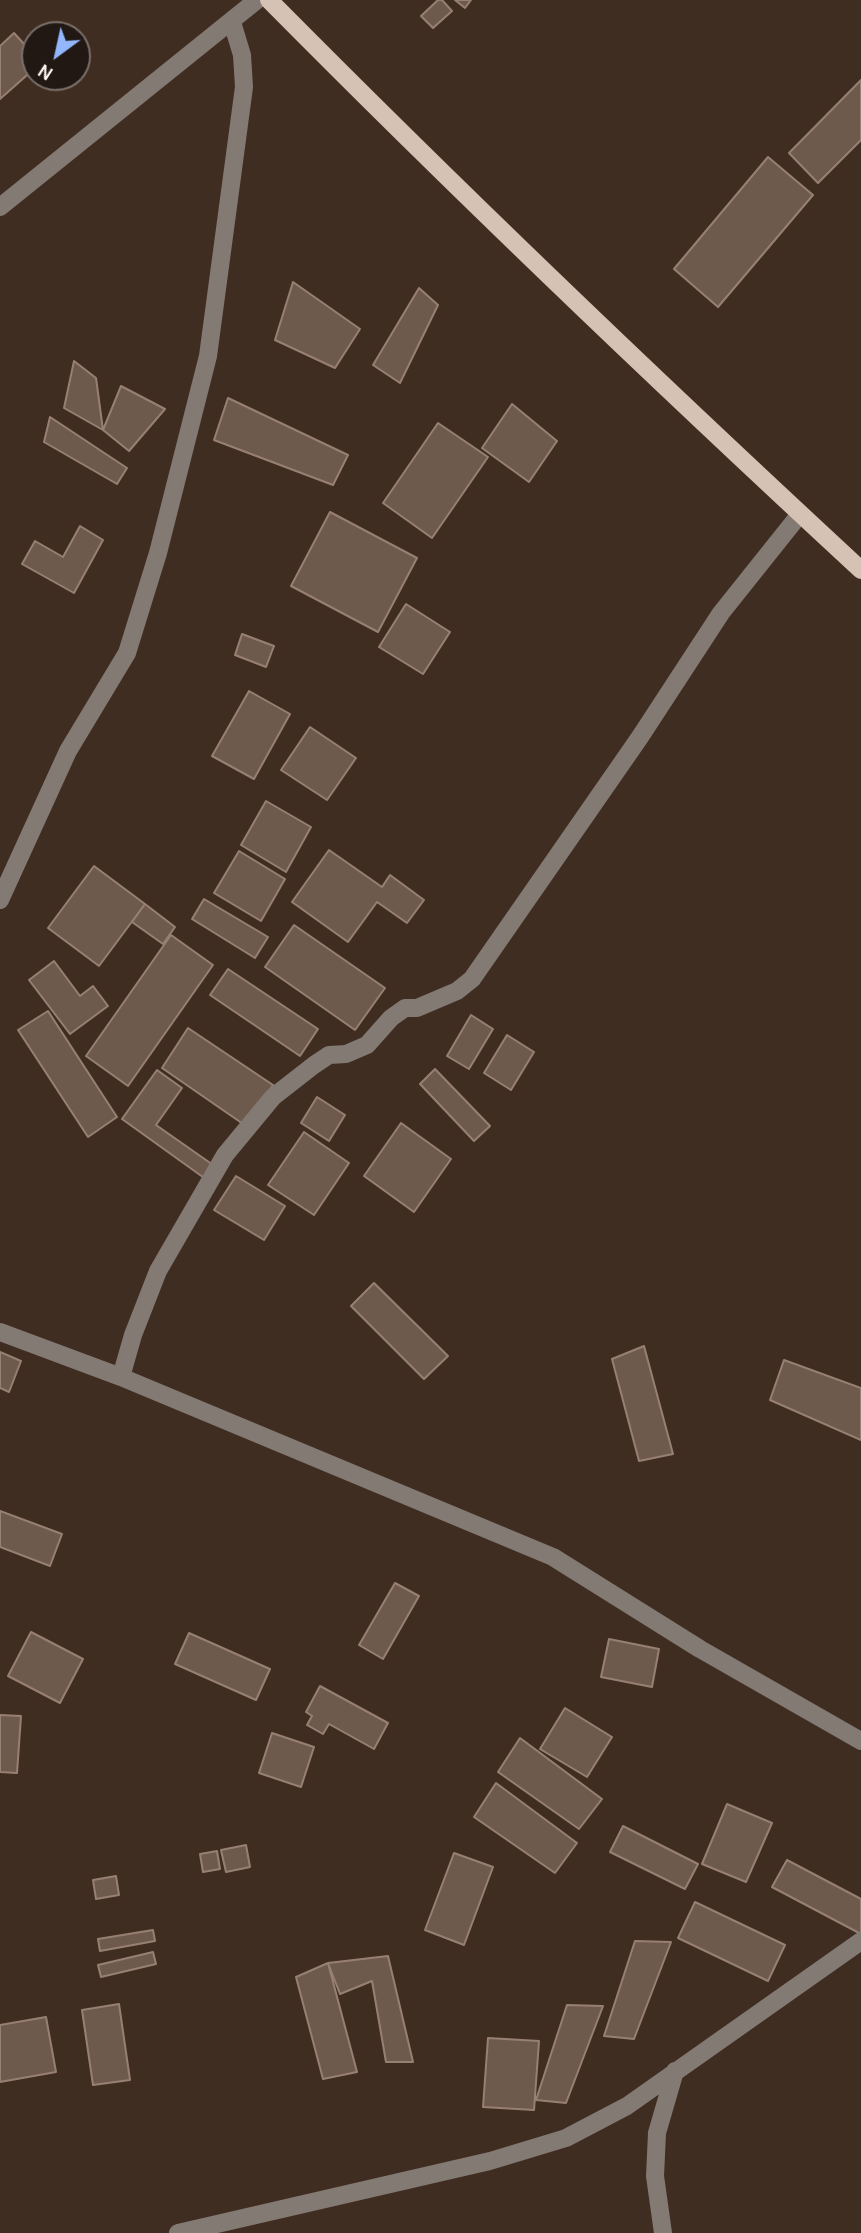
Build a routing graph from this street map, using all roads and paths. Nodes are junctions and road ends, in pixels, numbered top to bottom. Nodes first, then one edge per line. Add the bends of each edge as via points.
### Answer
1 (257, 0) edge
2 (269, 0) edge
3 (232, 22) junction
4 (0, 207) edge
5 (800, 514) junction
6 (861, 570) edge
7 (0, 900) edge
8 (0, 1332) edge
9 (121, 1377) junction
10 (861, 1741) edge
11 (861, 1941) edge
12 (675, 2071) junction
13 (178, 2233) edge
14 (663, 2233) edge

1 - 3 street
2 - 5 main road
3 - 4 street
3 - 7 street via 242,55 244,87 210,343 158,553 127,653 68,751
5 - 6 main road
5 - 9 street via 721,613 472,979 417,1008 405,1008 367,1045 329,1055 314,1065 273,1097 225,1155 159,1271 132,1335
8 - 9 street
9 - 10 street via 553,1557 700,1649
11 - 12 street
12 - 13 street via 627,2106 566,2138 490,2161
12 - 14 street via 657,2133 655,2176

